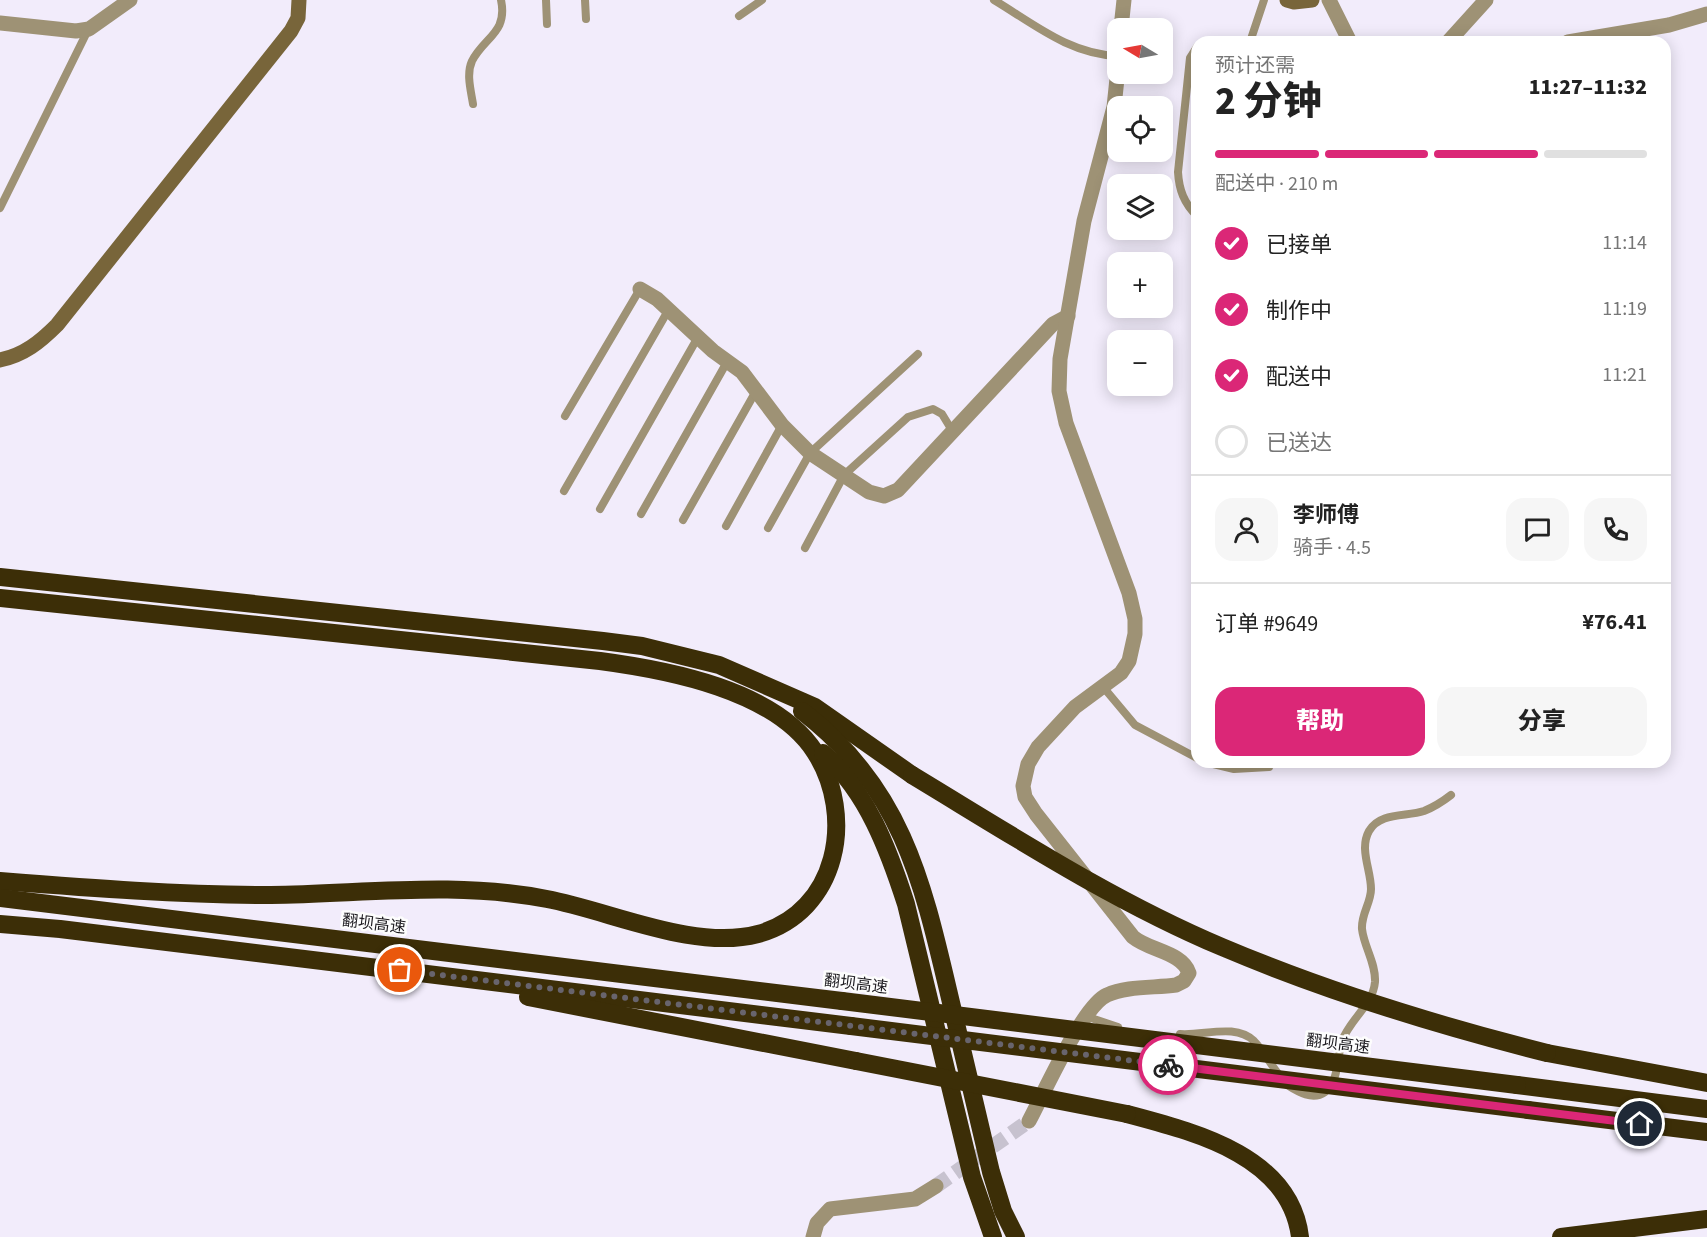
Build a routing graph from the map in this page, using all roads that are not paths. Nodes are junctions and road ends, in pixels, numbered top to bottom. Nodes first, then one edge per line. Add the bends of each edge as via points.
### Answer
1 (130, 0) edge
2 (299, 0) edge
3 (501, 0) edge
4 (546, 0) edge
5 (585, 0) edge
6 (762, 0) edge
7 (994, 0) edge
8 (1124, 0) edge
9 (1264, 0) edge
10 (1287, 0) edge
11 (1312, 0) edge
12 (1329, 0) edge
13 (1486, 0) edge
14 (1707, 14) edge
15 (739, 16) dead end
16 (1122, 18) edge
17 (586, 19) dead end
18 (0, 23) edge
19 (547, 24) dead end
20 (89, 29) junction
21 (1252, 36) edge
22 (1347, 36) edge
23 (1453, 36) edge
24 (1607, 36) edge
25 (1107, 56) edge
26 (1191, 56) edge
27 (1116, 84) edge
28 (473, 104) dead end
29 (0, 208) edge
30 (1191, 210) edge
31 (640, 289) joint
32 (669, 309) junction
33 (1068, 316) junction
34 (698, 337) junction
35 (918, 354) dead end
36 (0, 360) edge
37 (728, 362) junction
38 (757, 389) junction
39 (564, 416) dead end
40 (782, 425) junction
41 (953, 432) junction
42 (810, 453) junction
43 (844, 476) junction
44 (564, 491) dead end
45 (600, 509) dead end
46 (641, 514) dead end
47 (683, 520) dead end
48 (726, 526) dead end
49 (768, 528) dead end
50 (805, 548) dead end
51 (0, 577) edge
52 (0, 598) edge
53 (755, 681) junction
54 (1104, 688) junction
55 (800, 732) junction
56 (1191, 755) edge
57 (1230, 768) edge
58 (1252, 768) edge
59 (1451, 795) dead end
60 (0, 881) edge
61 (0, 897) edge
62 (0, 924) edge
63 (376, 968) junction
64 (1085, 1016) junction
65 (1707, 1083) edge
66 (1707, 1109) edge
67 (1029, 1121) tunnel mouth
68 (1707, 1132) edge
69 (936, 1186) tunnel mouth
70 (1707, 1219) edge
71 (813, 1237) edge
72 (993, 1237) edge
73 (1016, 1237) edge
74 (1300, 1237) edge
75 (1561, 1237) edge

1 - 20 street
2 - 36 street via 298,18 291,31 57,325 23,353
3 - 28 lane via 504,12 499,28 472,61 469,76
4 - 19 lane
5 - 17 lane
6 - 15 lane
7 - 25 lane via 1074,48
8 - 16 street
9 - 21 lane
10 - 11 street
12 - 22 street
13 - 23 street
14 - 24 street
18 - 20 street
20 - 29 lane
26 - 30 lane via 1178,171 1179,190
27 - 33 street via 1084,221
31 - 32 street
31 - 39 lane
32 - 34 street
32 - 44 lane
33 - 41 street via 1053,324
33 - 54 street via 1060,367 1061,408 1129,593 1135,620 1129,661
34 - 37 street
34 - 45 lane
35 - 42 lane
37 - 38 street
37 - 46 lane
38 - 40 street
38 - 47 lane
40 - 42 street
40 - 48 lane
41 - 43 street via 891,494 869,492
41 - 43 lane via 942,414 933,409 908,417
42 - 43 street
42 - 49 lane
43 - 50 lane
51 - 53 highway via 642,646 719,665
52 - 55 highway via 638,666 709,683 772,712
53 - 65 highway, bridge via 815,707 912,775 1068,869 1221,947 1382,1008 1547,1053
53 - 73 highway via 794,705 841,745 865,773 902,832 926,899 991,1172
54 - 56 lane via 1135,725
54 - 64 street via 1076,707 1038,747 1024,775 1025,797 1133,937 1152,950 1179,959 1189,973 1176,985 1105,995
55 - 60 highway via 825,769 833,789 838,811 833,857 813,896 798,912 780,925 739,938 689,934 545,899 466,890 267,895
55 - 72 highway via 849,782 883,838 896,871 972,1178
57 - 58 lane
59 - 64 lane via 1422,812 1378,821 1369,831 1365,844 1371,894 1362,930 1373,966 1373,992 1346,1031 1333,1084 1324,1093 1313,1096 1286,1084 1255,1042 1244,1034 1176,1034 1113,1026
61 - 66 highway, 翻坝高速, bridge
62 - 63 highway
63 - 68 highway, bridge
63 - 74 highway, bridge via 1127,1114 1204,1138 1241,1155 1274,1179 1290,1201
64 - 67 street
69 - 71 street via 915,1199 830,1209 817,1223
70 - 75 highway

